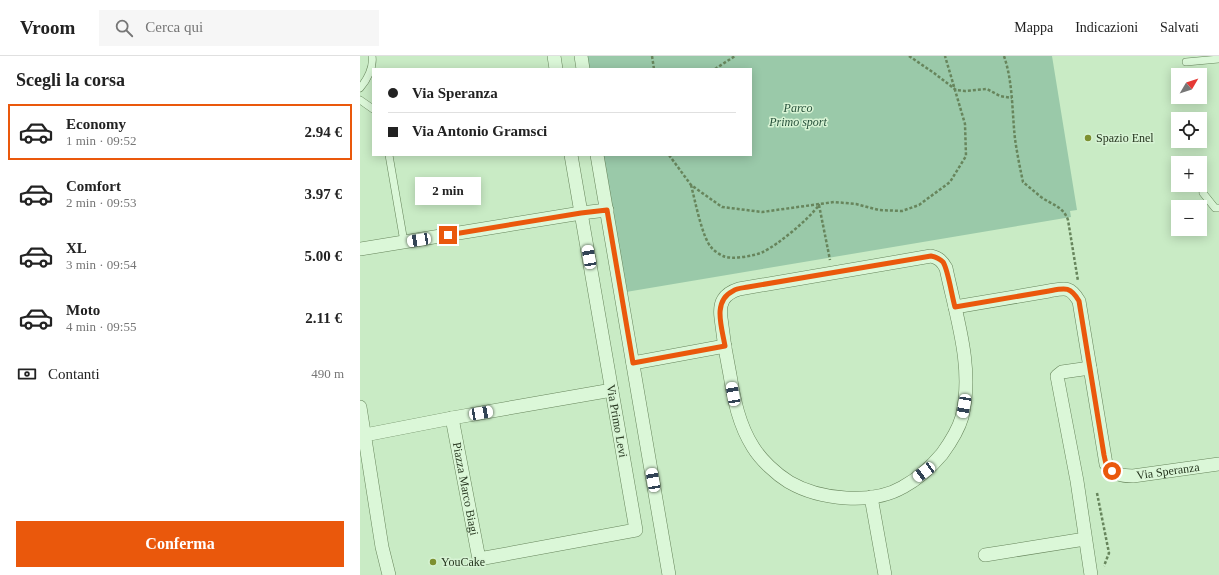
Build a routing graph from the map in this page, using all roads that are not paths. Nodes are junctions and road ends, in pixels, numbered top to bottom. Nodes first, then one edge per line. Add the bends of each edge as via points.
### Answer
1 (554, 56) edge
2 (581, 56) edge
3 (372, 58) edge
4 (1219, 59) edge
5 (1186, 62) dead end
6 (374, 68) edge
7 (556, 68) edge
8 (583, 68) edge
9 (360, 88) edge
10 (360, 100) edge
11 (372, 107) edge
12 (389, 156) edge
13 (571, 156) edge
14 (597, 156) edge
15 (1203, 193) dead end
16 (1219, 208) edge
17 (607, 210) junction
18 (581, 213) junction
19 (404, 242) junction
20 (360, 249) edge
21 (955, 307) junction
22 (725, 346) junction
23 (633, 363) junction
24 (1090, 368) junction
25 (612, 390) junction
26 (360, 407) edge
27 (452, 418) junction
28 (365, 435) junction
29 (1219, 464) edge
30 (871, 497) junction
31 (1085, 539) junction
32 (985, 555) dead end
33 (479, 559) joint
34 (1096, 573) edge
35 (388, 575) edge
36 (669, 575) edge
37 (885, 575) edge

1 - 7 street
2 - 8 street
3 - 6 lane
3 - 9 lane via 366,81
4 - 5 lane
10 - 11 lane
12 - 19 lane
13 - 18 street, Via Primo Levi
14 - 17 street
15 - 16 lane via 1215,208
17 - 18 street
17 - 23 street
18 - 19 street
18 - 25 street, Via Primo Levi
19 - 20 street
21 - 22 street via 946,268 942,262 931,256 748,287 733,291 721,303
21 - 24 street, Via Speranza via 1062,289 1069,290 1079,301
21 - 30 street via 966,376 966,395 958,428 931,467 902,488
22 - 23 street
22 - 30 street via 739,420 753,447 762,458 789,482 815,493 847,498
23 - 36 street
24 - 29 street, Via Speranza via 1106,464 1112,471 1122,476 1133,476
24 - 31 street via 1062,372 1057,376
25 - 27 street
25 - 33 street, Via Primo Levi via 636,530
26 - 28 street
27 - 28 street
27 - 33 street, Piazza Marco Biagi
28 - 35 street
30 - 37 street
31 - 32 street
31 - 34 street

